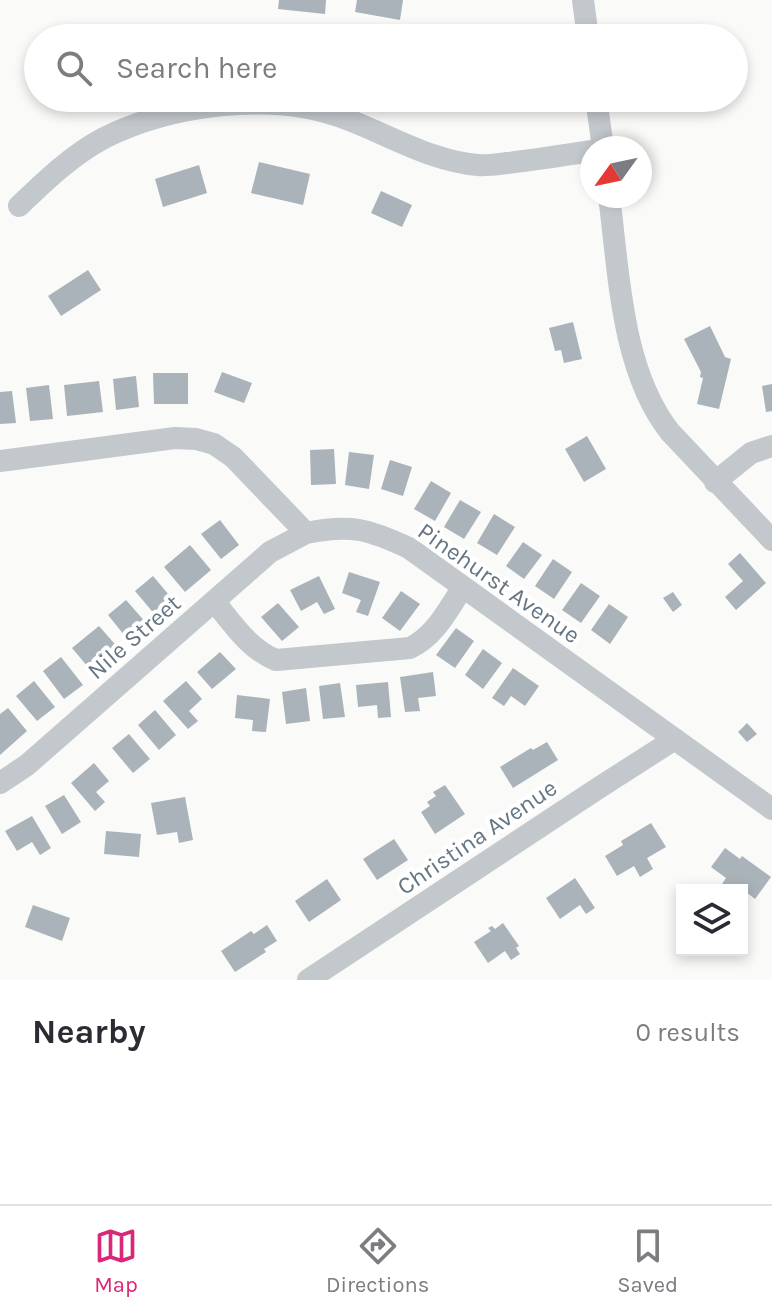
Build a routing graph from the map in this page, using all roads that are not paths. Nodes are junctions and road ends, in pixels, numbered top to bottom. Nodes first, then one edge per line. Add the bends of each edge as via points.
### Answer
1 (583, 0) edge
2 (586, 24) edge
3 (178, 112) edge
4 (319, 112) edge
5 (598, 112) edge
6 (601, 136) edge
7 (580, 153) edge
8 (19, 206) dead end
9 (611, 208) edge
10 (772, 446) edge
11 (0, 461) edge
12 (715, 482) junction
13 (306, 533) junction
14 (772, 540) edge
15 (463, 587) junction
16 (214, 601) junction
17 (675, 739) junction
18 (0, 783) edge
19 (772, 809) edge
20 (308, 980) edge

1 - 2 street
3 - 8 street via 103,138
4 - 7 street via 479,166
5 - 6 street
9 - 12 street via 629,337 640,377 658,417
10 - 12 street via 751,453
11 - 13 street via 196,439 233,457
12 - 14 street
13 - 15 street, Pinehurst Avenue via 349,527 376,533 409,548
13 - 16 street, Nile Street via 270,552
15 - 16 street via 433,632 410,648 276,660 250,644
15 - 17 street, Pinehurst Avenue
16 - 18 street, Nile Street
17 - 19 street, Pinehurst Avenue
17 - 20 street, Christina Avenue

